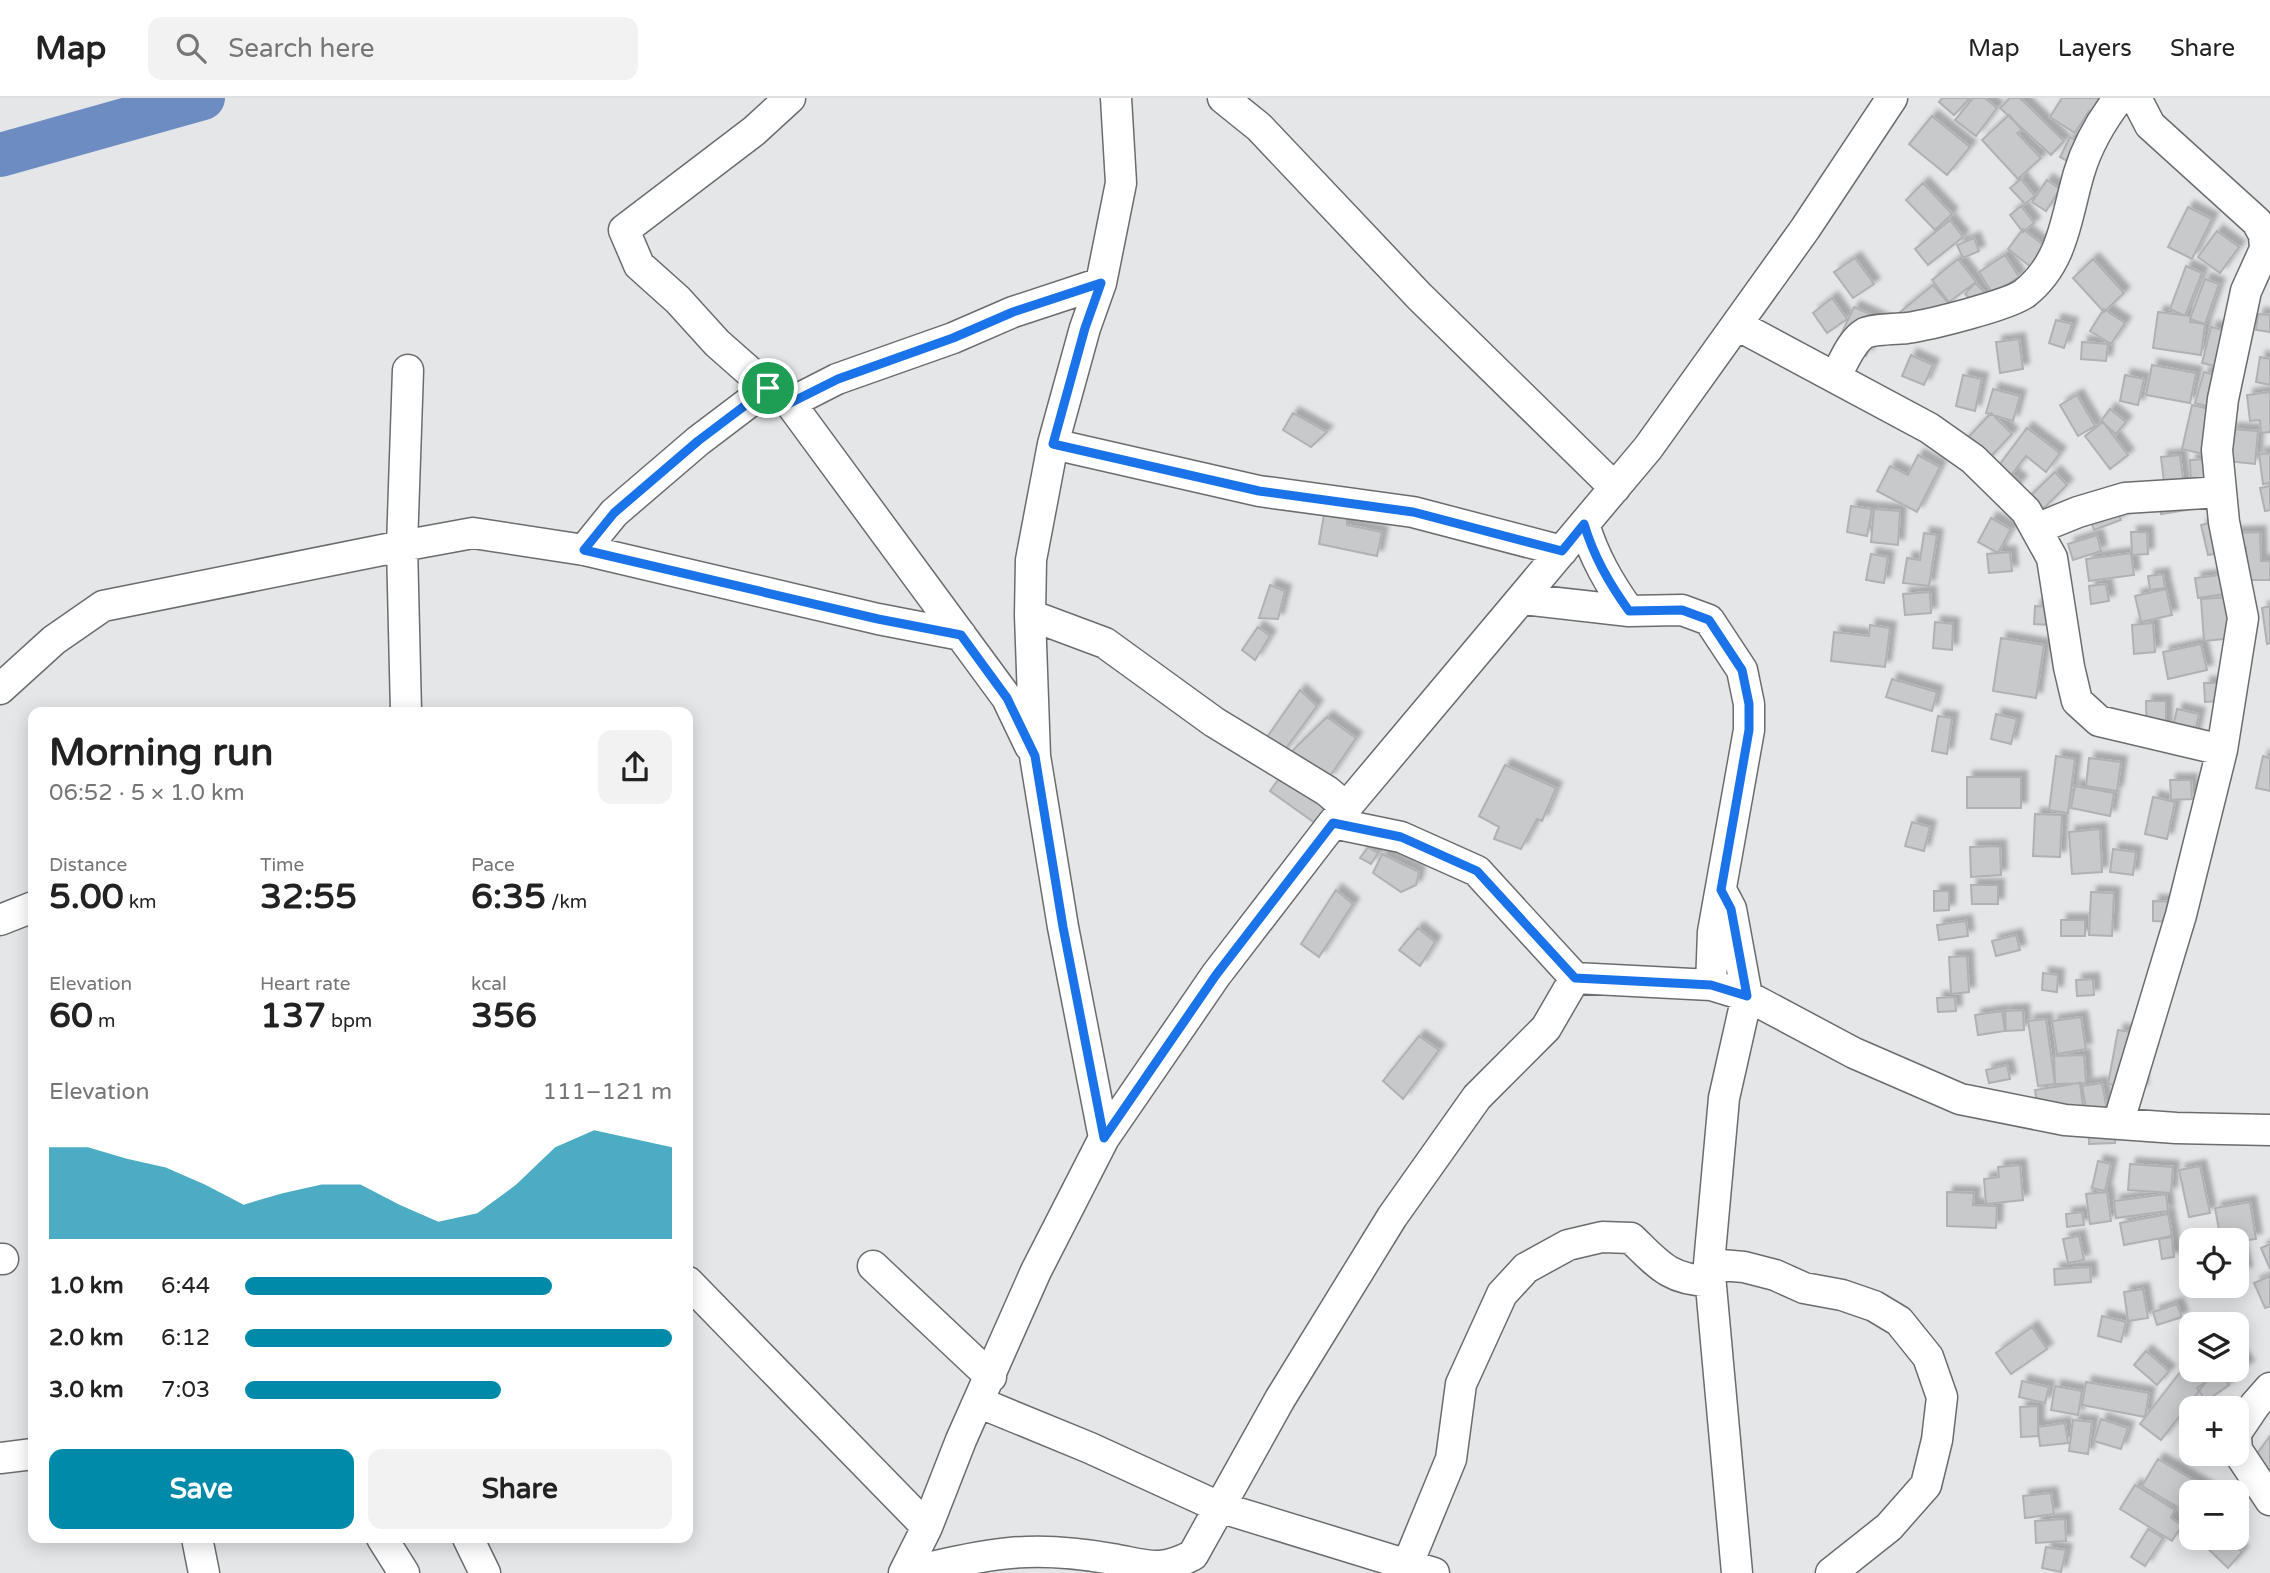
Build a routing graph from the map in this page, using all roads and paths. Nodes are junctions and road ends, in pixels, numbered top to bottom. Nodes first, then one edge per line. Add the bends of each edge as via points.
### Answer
1 (790, 98) edge
2 (1116, 98) edge
3 (1223, 98) edge
4 (1892, 98) edge
5 (2119, 98) edge
6 (2136, 98) edge
7 (1101, 283) junction
8 (1737, 325) junction
9 (408, 370) dead end
10 (1835, 377) junction
11 (779, 395) junction
12 (1053, 444) junction
13 (1615, 488) junction
14 (2221, 492) junction
15 (1584, 524) junction
16 (2036, 529) junction
17 (402, 546) junction
18 (584, 550) junction
19 (1562, 551) junction
20 (1522, 598) junction
21 (1629, 611) junction
22 (1030, 615) junction
23 (961, 635) junction
24 (0, 688) edge
25 (407, 707) edge
26 (2222, 750) junction
27 (1035, 756) junction
28 (1339, 815) junction
29 (1721, 890) junction
30 (28, 909) edge
31 (0, 920) edge
32 (1575, 978) junction
33 (1711, 985) junction
34 (1747, 996) junction
35 (2118, 1124) junction
36 (2270, 1129) edge
37 (1104, 1138) junction
38 (873, 1266) dead end
39 (1709, 1272) junction
40 (693, 1287) edge
41 (2270, 1388) edge
42 (984, 1389) junction
43 (2249, 1414) edge
44 (28, 1455) edge
45 (0, 1458) edge
46 (2248, 1466) edge
47 (2270, 1500) edge
48 (1219, 1507) junction
49 (927, 1527) junction
50 (198, 1543) edge
51 (385, 1543) edge
52 (470, 1543) edge
53 (1420, 1569) edge
54 (204, 1573) edge
55 (404, 1573) edge
56 (485, 1573) edge
57 (904, 1573) edge
58 (1737, 1573) edge
59 (1831, 1573) edge

1 - 11 street via 624,230 639,265 717,343
2 - 7 street via 1121,183
3 - 13 street via 1259,127 1419,296
4 - 8 street
5 - 10 street via 2089,146 2058,250 2024,295 1915,327 1866,332
6 - 14 street via 2150,125 2257,222 2264,235 2265,249 2246,292 2223,399 2217,450
7 - 11 street via 838,379
7 - 12 street
8 - 10 street
8 - 13 street
9 - 17 street
10 - 16 street via 1929,428 1973,459 2026,511
11 - 18 street via 698,441 614,513
11 - 23 street
12 - 19 street via 1259,491 1413,512
12 - 22 street via 1031,560
13 - 15 street
14 - 16 street via 2125,498
14 - 26 street via 2243,618
15 - 19 street
15 - 21 street via 1606,579
16 - 26 street via 2052,558 2077,701 2099,721
17 - 18 street via 473,533
17 - 24 street via 103,606 54,640
17 - 25 street
18 - 23 street
19 - 20 street
20 - 21 street
20 - 28 street
21 - 29 street via 1682,610 1709,620 1742,670 1749,730
22 - 27 street
22 - 28 street via 1105,643 1204,715 1327,791
23 - 27 street via 1007,698
26 - 35 street via 2181,915
27 - 37 street
28 - 32 street via 1477,871
28 - 37 street via 1216,975
29 - 33 street via 1713,932
29 - 34 street via 1731,909
30 - 31 street
32 - 33 street
32 - 48 street via 1546,1028 1477,1097 1392,1217
33 - 34 street
34 - 35 street via 1854,1053 1960,1099 2065,1120
34 - 39 street via 1724,1098
35 - 36 street
37 - 42 street via 1036,1271
38 - 42 street
39 - 53 street via 1689,1280 1667,1272 1631,1238 1602,1237 1568,1245 1526,1268 1502,1294 1461,1384 1451,1459
39 - 58 street
39 - 59 street via 1754,1270 1874,1306 1899,1321 1928,1357 1942,1397 1926,1485 1889,1527
40 - 49 street
41 - 43 street
42 - 48 street via 1090,1448
42 - 49 street
44 - 45 street
46 - 47 street
48 - 53 street
48 - 57 street via 1193,1555 1176,1567 1148,1568 1071,1554 1011,1552
49 - 57 street
50 - 54 street
51 - 55 street
52 - 56 street

